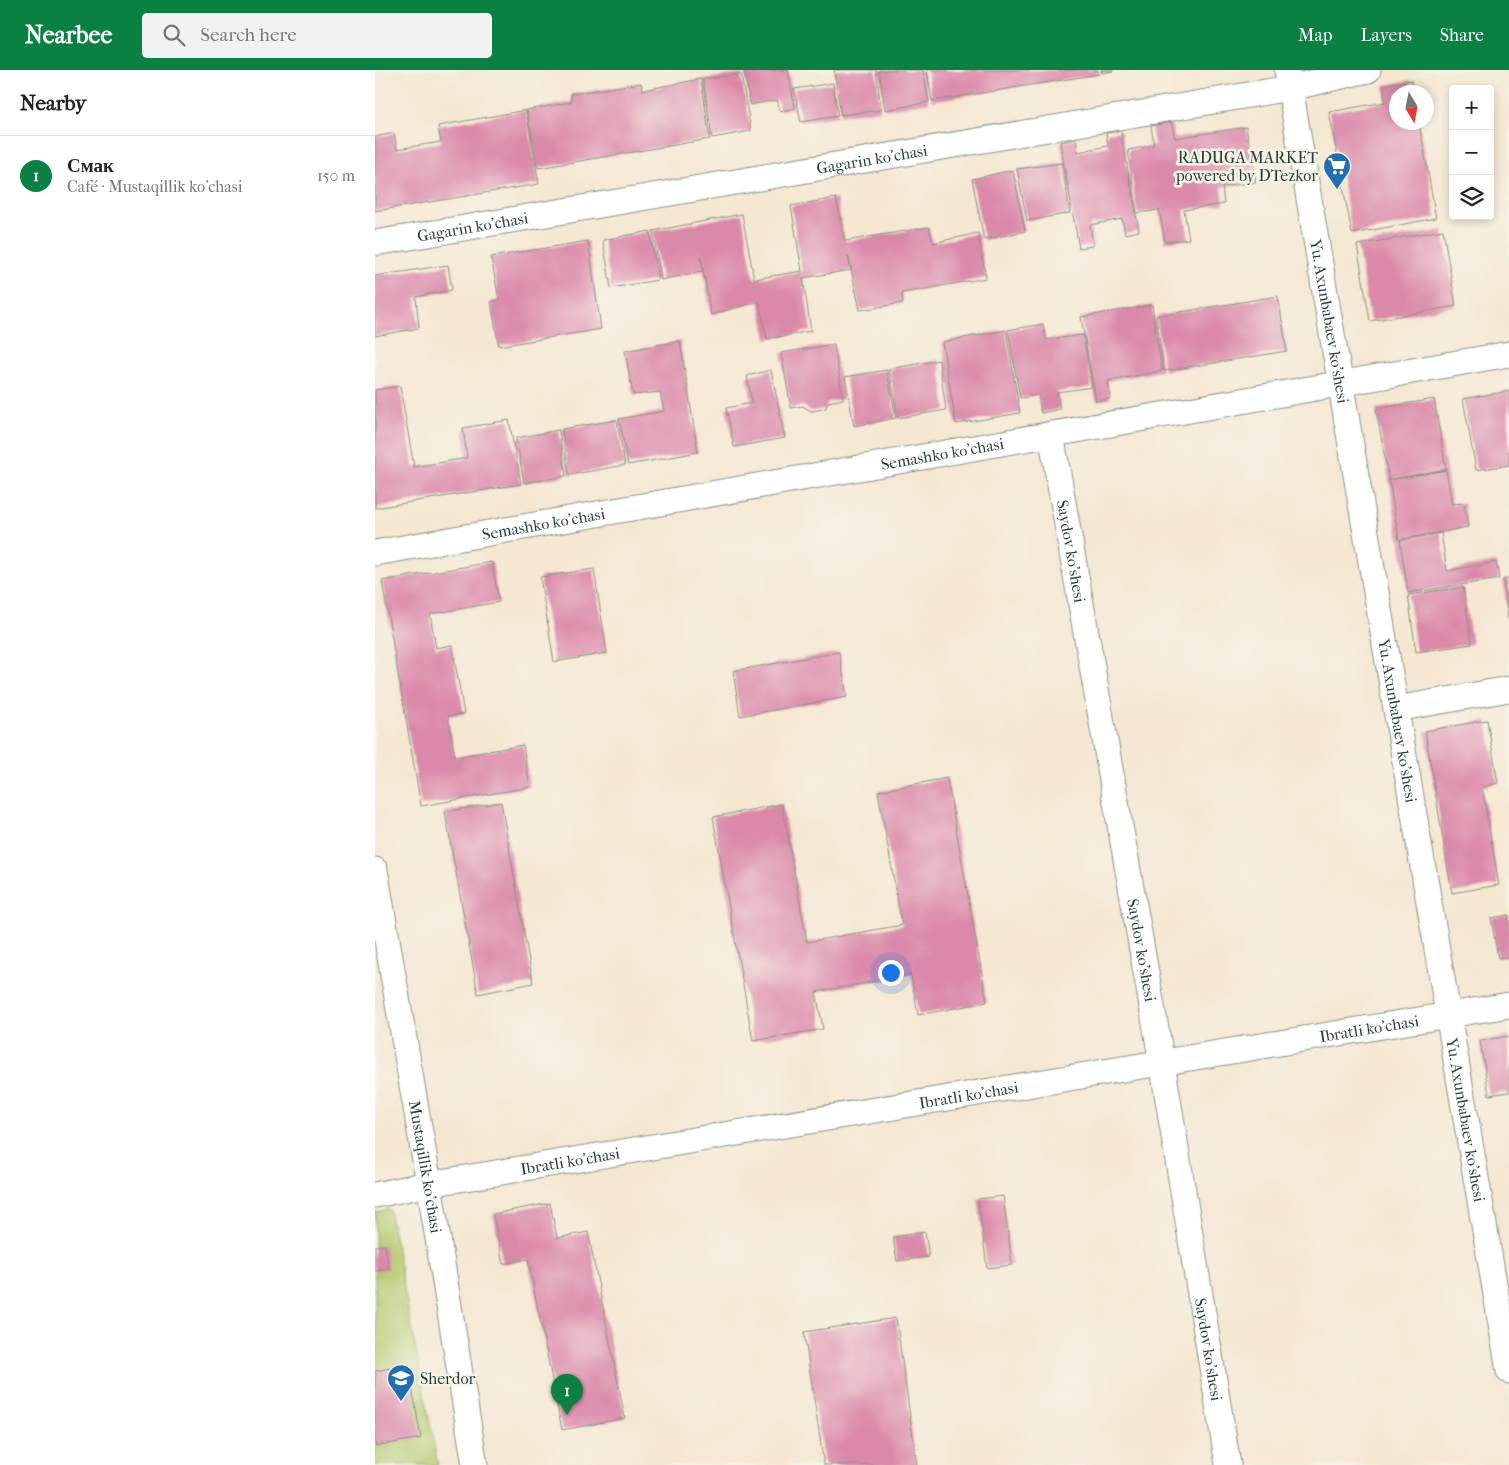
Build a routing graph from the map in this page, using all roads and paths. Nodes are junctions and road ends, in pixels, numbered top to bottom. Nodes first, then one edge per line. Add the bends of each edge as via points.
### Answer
1 (1368, 70) edge
2 (1288, 79) edge
3 (375, 244) edge
4 (1509, 354) edge
5 (1341, 383) junction
6 (1051, 434) junction
7 (375, 553) edge
8 (1509, 689) edge
9 (1396, 710) junction
10 (375, 871) edge
11 (1509, 1005) edge
12 (1448, 1016) junction
13 (1162, 1063) junction
14 (429, 1184) junction
15 (375, 1194) edge
16 (1506, 1330) edge
17 (1509, 1371) edge
18 (475, 1465) edge
19 (1227, 1465) edge

1 - 2 street, Gagarin ko'chasi
2 - 3 street, Gagarin ko'chasi
2 - 5 street, Yu. Axunbabaev ko'shesi
4 - 5 street, Semashko ko'chasi
5 - 6 street, Semashko ko'chasi
5 - 9 street, Yu. Axunbabaev ko'shesi
6 - 7 street, Semashko ko'chasi
6 - 13 street, Saydov ko'shesi
8 - 9 street
9 - 12 street, Yu. Axunbabaev ko'shesi
10 - 14 street, Mustaqillik ko'chasi
11 - 12 street, Ibratli ko'chasi
12 - 13 street, Ibratli ko'chasi
12 - 16 street, Yu. Axunbabaev ko'shesi
13 - 14 street, Ibratli ko'chasi
13 - 19 street, Saydov ko'shesi
14 - 15 street, Ibratli ko'chasi
14 - 18 street, Mustaqillik ko'chasi
16 - 17 street, Yu. Axunbabaev ko'shesi

